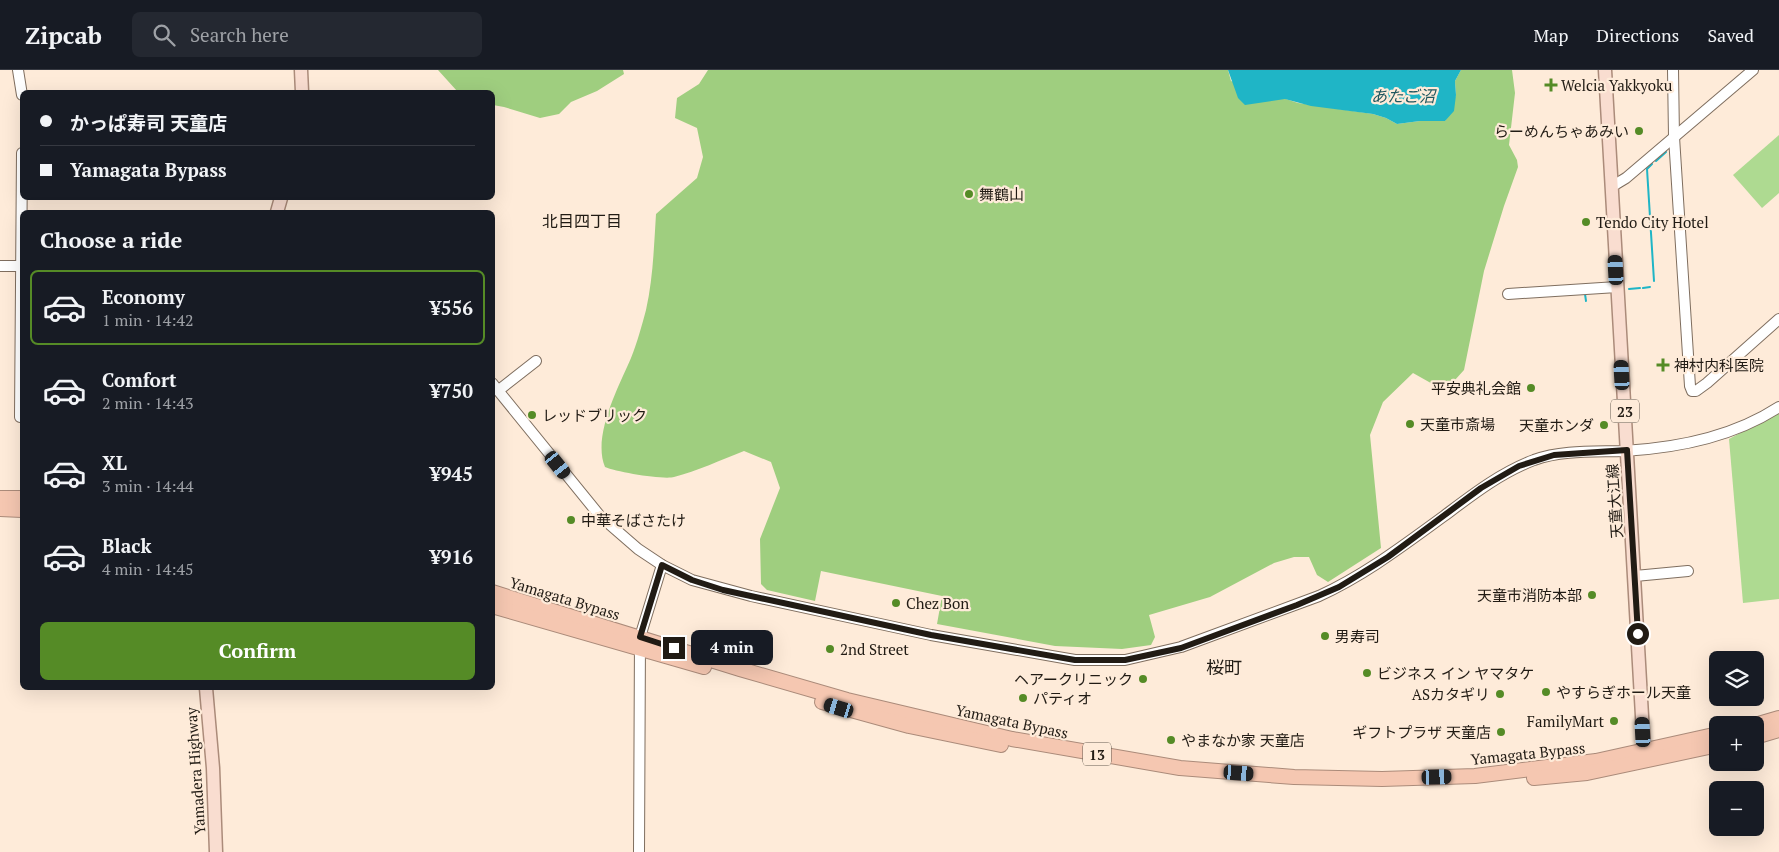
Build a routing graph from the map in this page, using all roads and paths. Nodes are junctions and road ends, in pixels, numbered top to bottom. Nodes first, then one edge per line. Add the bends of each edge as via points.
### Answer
1 (18, 70) edge
2 (301, 70) edge
3 (1605, 70) edge
4 (1673, 70) edge
5 (1753, 70) edge
6 (21, 90) edge
7 (302, 90) edge
8 (1674, 137) junction
9 (1611, 187) junction
10 (0, 266) edge
11 (20, 266) edge
12 (1617, 287) junction
13 (1508, 294) dead end
14 (1779, 319) edge
15 (536, 361) dead end
16 (496, 386) edge
17 (1779, 407) edge
18 (1627, 450) junction
19 (0, 498) edge
20 (20, 498) edge
21 (0, 509) edge
22 (20, 510) edge
23 (662, 565) junction
24 (1688, 571) dead end
25 (1635, 576) junction
26 (495, 593) edge
27 (495, 607) edge
28 (640, 643) junction
29 (206, 690) edge
30 (1779, 718) edge
31 (1764, 723) edge
32 (1779, 730) edge
33 (1764, 734) edge
34 (1709, 736) edge
35 (1709, 747) edge
36 (1644, 751) junction
37 (216, 852) edge
38 (639, 852) edge

1 - 6 street
2 - 7 main road
3 - 9 main road, 天童大江線 / 23
4 - 8 street
5 - 8 street
8 - 9 street
8 - 14 street via 1691,390 1696,392
9 - 12 main road, 天童大江線 / 23
10 - 11 street
12 - 13 street
12 - 18 main road, 天童大江線 / 23
15 - 16 street
16 - 23 street via 600,516 628,542
17 - 18 street via 1744,426 1701,441
18 - 23 street via 1554,455 1519,466 1481,488 1388,557 1339,587 1181,648 1125,660 1075,660 931,635 723,590 692,580
18 - 25 main road, 天童大江線 / 23
19 - 20 highway
21 - 22 highway
23 - 28 street
24 - 25 street
25 - 36 main road, 天童大江線 / 23
26 - 28 highway, Yamagata Bypass / 13
27 - 28 highway, Yamagata Bypass / 13
28 - 35 highway, Yamagata Bypass / 13 via 853,712 945,734 1095,762 1237,781 1413,786 1476,783 1588,773
28 - 36 highway, Yamagata Bypass / 13 via 899,713 1012,739 1180,768 1294,777 1474,776 1596,761
28 - 38 street
29 - 37 main road, Yamadera Highway
30 - 31 highway
32 - 33 highway
34 - 36 highway, Yamagata Bypass / 13

